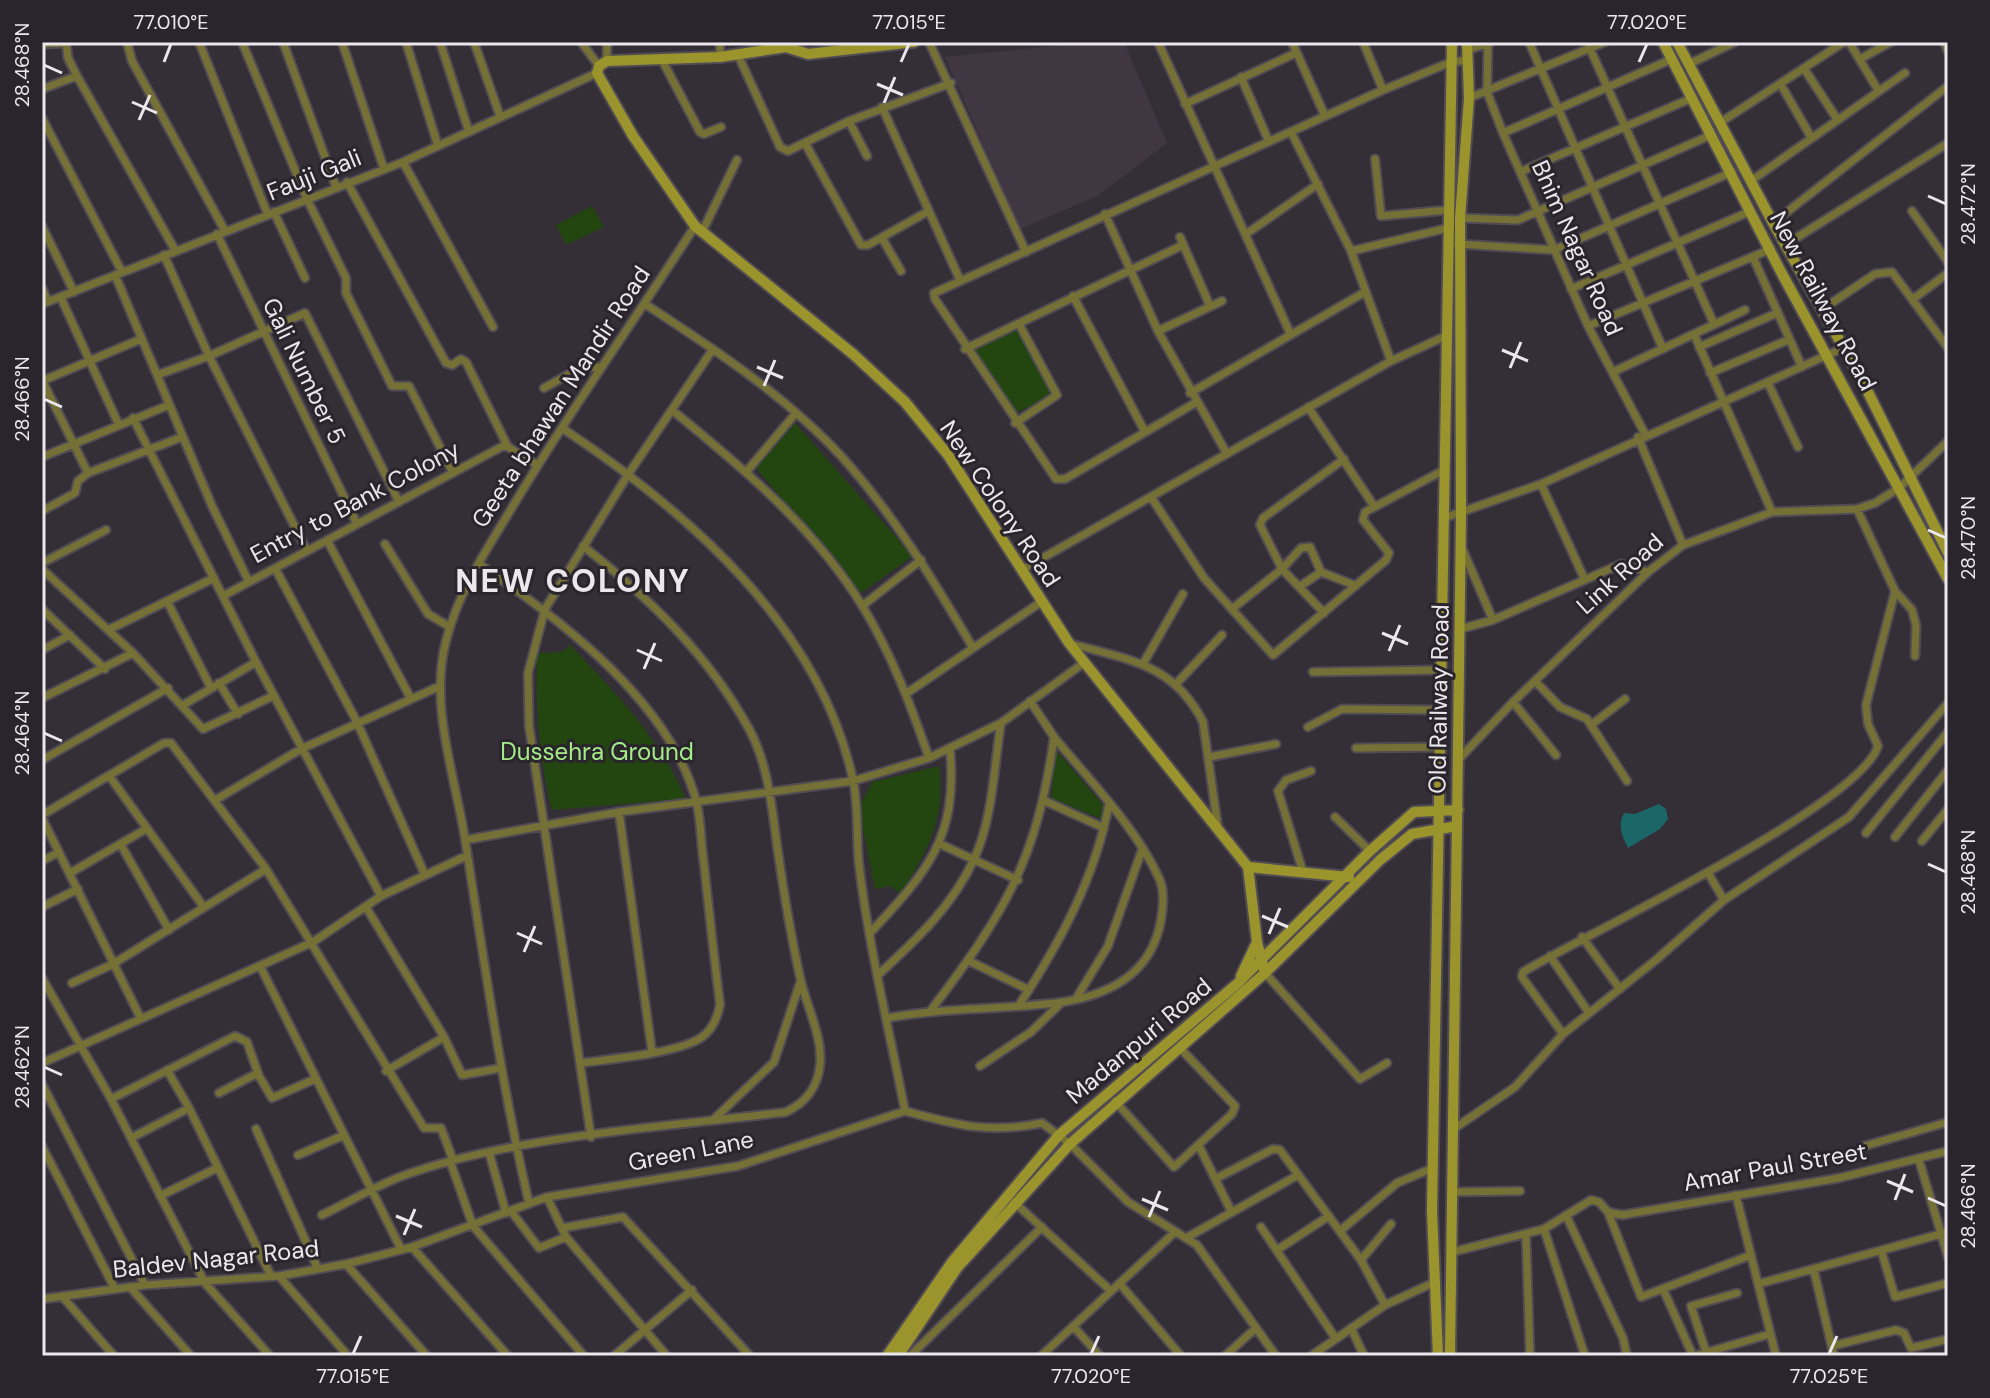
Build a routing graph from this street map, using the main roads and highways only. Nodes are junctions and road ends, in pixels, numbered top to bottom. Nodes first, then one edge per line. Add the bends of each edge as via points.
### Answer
1 (914, 42) edge
2 (1452, 42) edge
3 (1663, 42) edge
4 (1677, 42) edge
5 (790, 45) edge
6 (808, 48) edge
7 (1467, 51) edge
8 (1948, 553) edge
9 (1948, 579) edge
10 (1437, 809) junction
11 (1458, 810) junction
12 (1457, 826) junction
13 (1437, 827) junction
14 (1248, 867) junction
15 (1347, 875) junction
16 (1357, 882) junction
17 (1257, 942) junction
18 (1262, 960) junction
19 (1265, 973) junction
20 (1238, 983) junction
21 (1434, 1030) junction
22 (1452, 1031) junction
23 (1011, 1199) junction
24 (1453, 1271) junction
25 (1435, 1277) junction
26 (905, 1351) edge
27 (887, 1356) edge
28 (1438, 1356) edge
29 (1450, 1356) edge

1 - 6 main road
2 - 10 main road, Old Railway Road
3 - 9 main road, New Railway Road
4 - 8 main road, New Railway Road
5 - 6 main road
5 - 14 main road, New Colony Road via 601,67 633,136 698,229 905,402 948,455 1069,643
7 - 11 main road, Old Railway Road via 1460,218
10 - 11 main road, Madanpuri Road
10 - 13 main road, Old Railway Road
10 - 15 main road, Madanpuri Road via 1414,812
11 - 12 main road, Old Railway Road
12 - 13 main road
12 - 22 main road, Old Railway Road
13 - 16 main road, Madanpuri Road via 1412,834
13 - 21 main road, Old Railway Road
14 - 15 main road
14 - 17 main road
15 - 16 main road
15 - 18 main road, Madanpuri Road
16 - 19 main road, Madanpuri Road
17 - 18 main road
17 - 20 main road
18 - 19 main road
18 - 20 main road, Madanpuri Road
19 - 23 main road, Madanpuri Road via 1115,1101
20 - 23 main road, Madanpuri Road via 1059,1135
21 - 22 main road
21 - 25 main road, Old Railway Road
22 - 24 main road, Old Railway Road
23 - 26 main road, Madanpuri Road via 952,1262
24 - 25 main road
24 - 29 main road, Old Railway Road
25 - 28 main road, Old Railway Road
26 - 27 main road, Madanpuri Road

